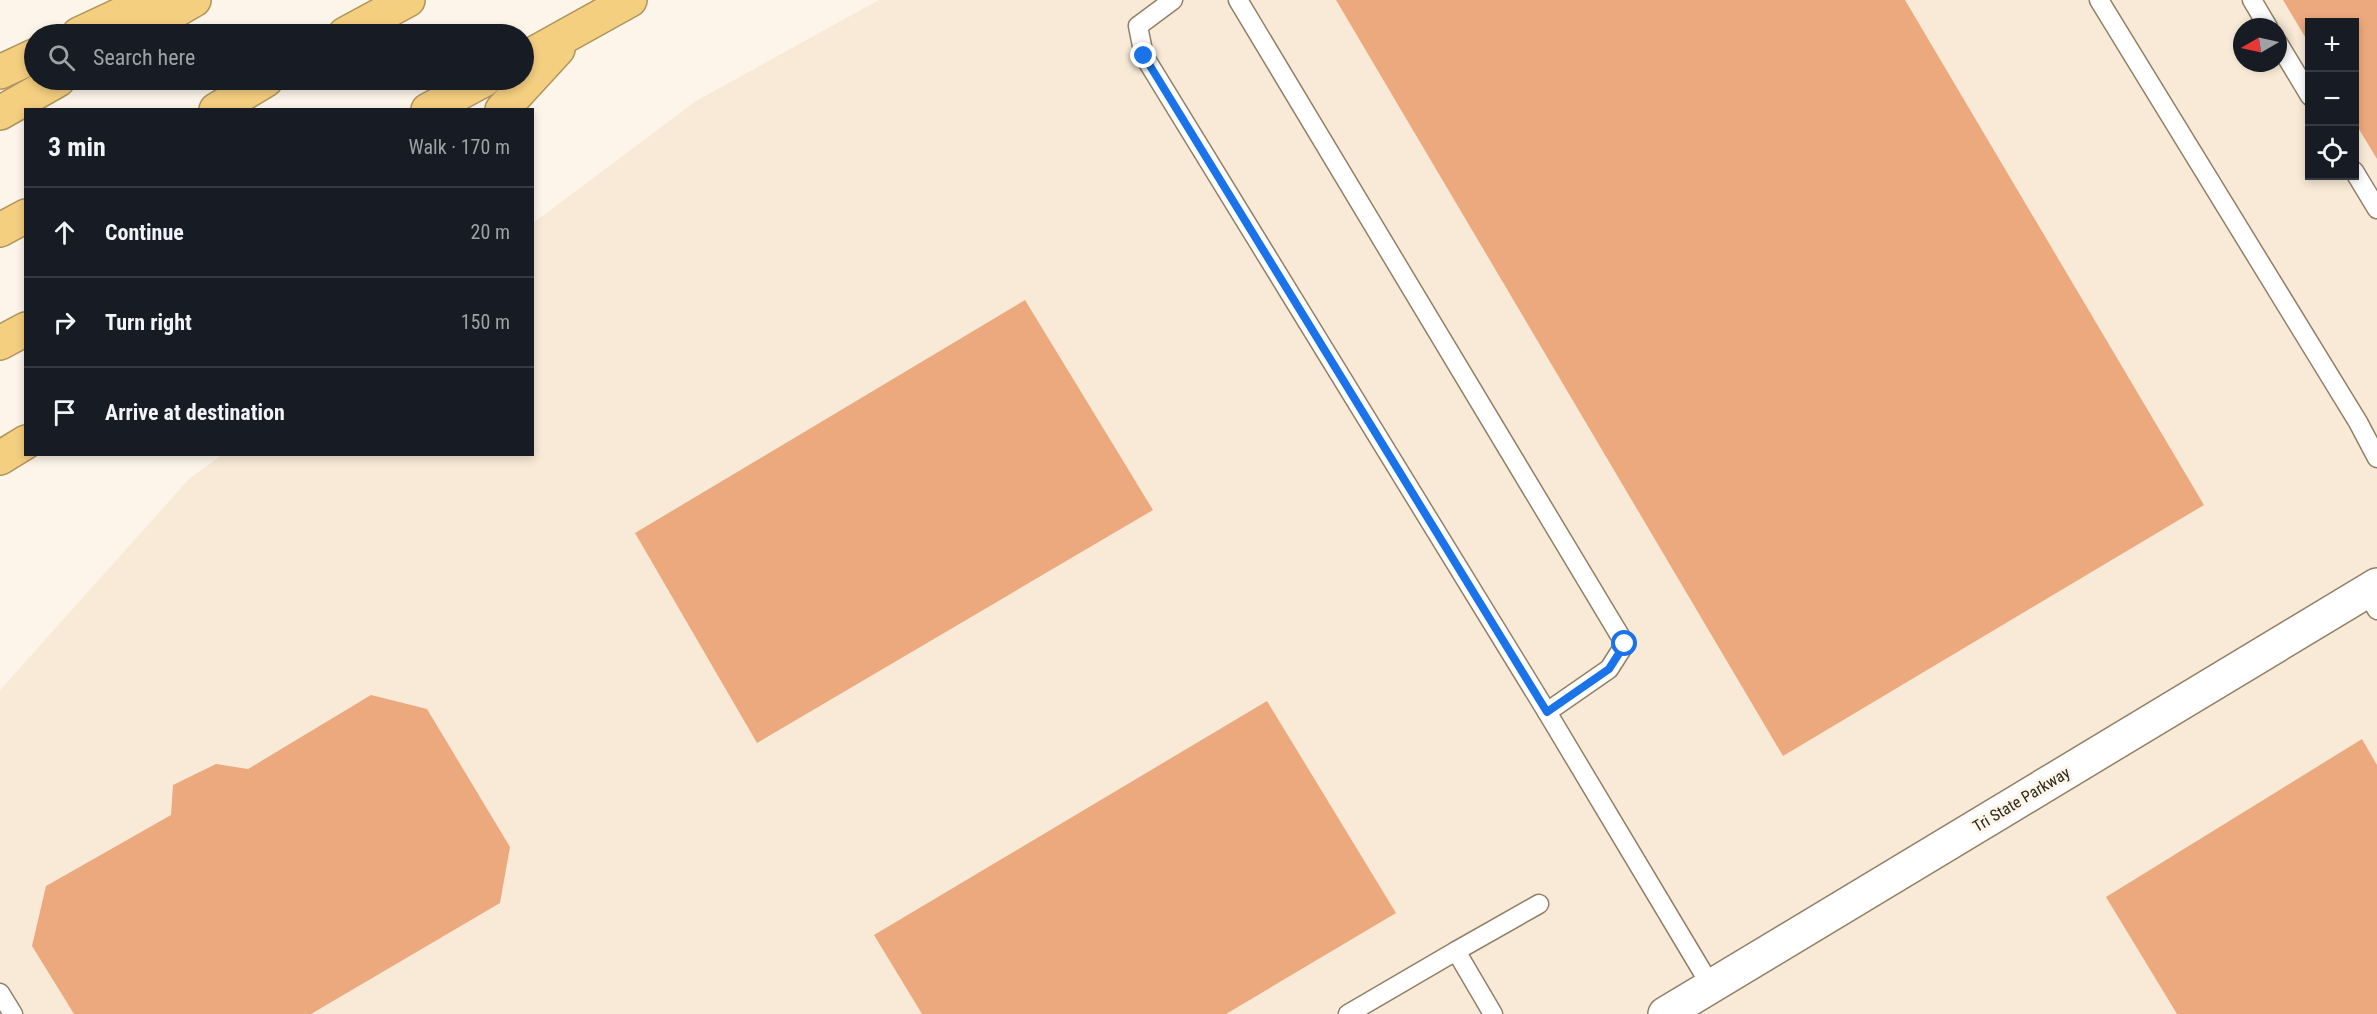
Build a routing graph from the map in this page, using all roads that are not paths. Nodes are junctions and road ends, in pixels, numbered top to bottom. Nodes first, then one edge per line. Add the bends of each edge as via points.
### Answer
1 (152, 0) edge
2 (194, 0) edge
3 (408, 0) edge
4 (630, 0) edge
5 (1173, 0) edge
6 (1238, 0) edge
7 (2099, 0) edge
8 (2252, 0) edge
9 (2263, 18) edge
10 (100, 24) edge
11 (152, 24) edge
12 (364, 24) edge
13 (575, 31) junction
14 (534, 53) edge
15 (2287, 58) edge
16 (24, 61) edge
17 (0, 72) edge
18 (534, 75) edge
19 (2305, 88) edge
20 (40, 90) edge
21 (249, 90) edge
22 (465, 90) edge
23 (520, 90) edge
24 (219, 108) edge
25 (432, 108) edge
26 (504, 108) edge
27 (0, 113) edge
28 (2359, 178) edge
29 (2377, 209) edge
30 (24, 217) edge
31 (0, 230) edge
32 (24, 330) edge
33 (0, 343) edge
34 (24, 443) edge
35 (0, 458) edge
36 (2377, 458) edge
37 (2373, 595) edge
38 (1547, 712) junction
39 (1539, 904) dead end
40 (1456, 951) junction
41 (1712, 986) junction
42 (0, 993) edge
43 (13, 1014) edge
44 (1348, 1014) edge
45 (1493, 1014) edge
46 (1665, 1014) edge

1 - 10 highway
2 - 11 highway
3 - 12 highway
4 - 13 highway
5 - 38 lane via 1138,26 1144,56
6 - 38 lane via 1625,644 1609,669
7 - 36 lane
8 - 9 lane
13 - 14 highway
13 - 18 highway
15 - 19 lane
16 - 17 highway
20 - 27 highway
21 - 24 highway
22 - 25 highway
23 - 26 highway
28 - 29 lane
30 - 31 highway
32 - 33 highway
34 - 35 highway
37 - 41 street, Tri State Parkway
38 - 41 lane
39 - 40 lane
40 - 44 lane
40 - 45 lane
41 - 46 street, Tri State Parkway
42 - 43 lane

